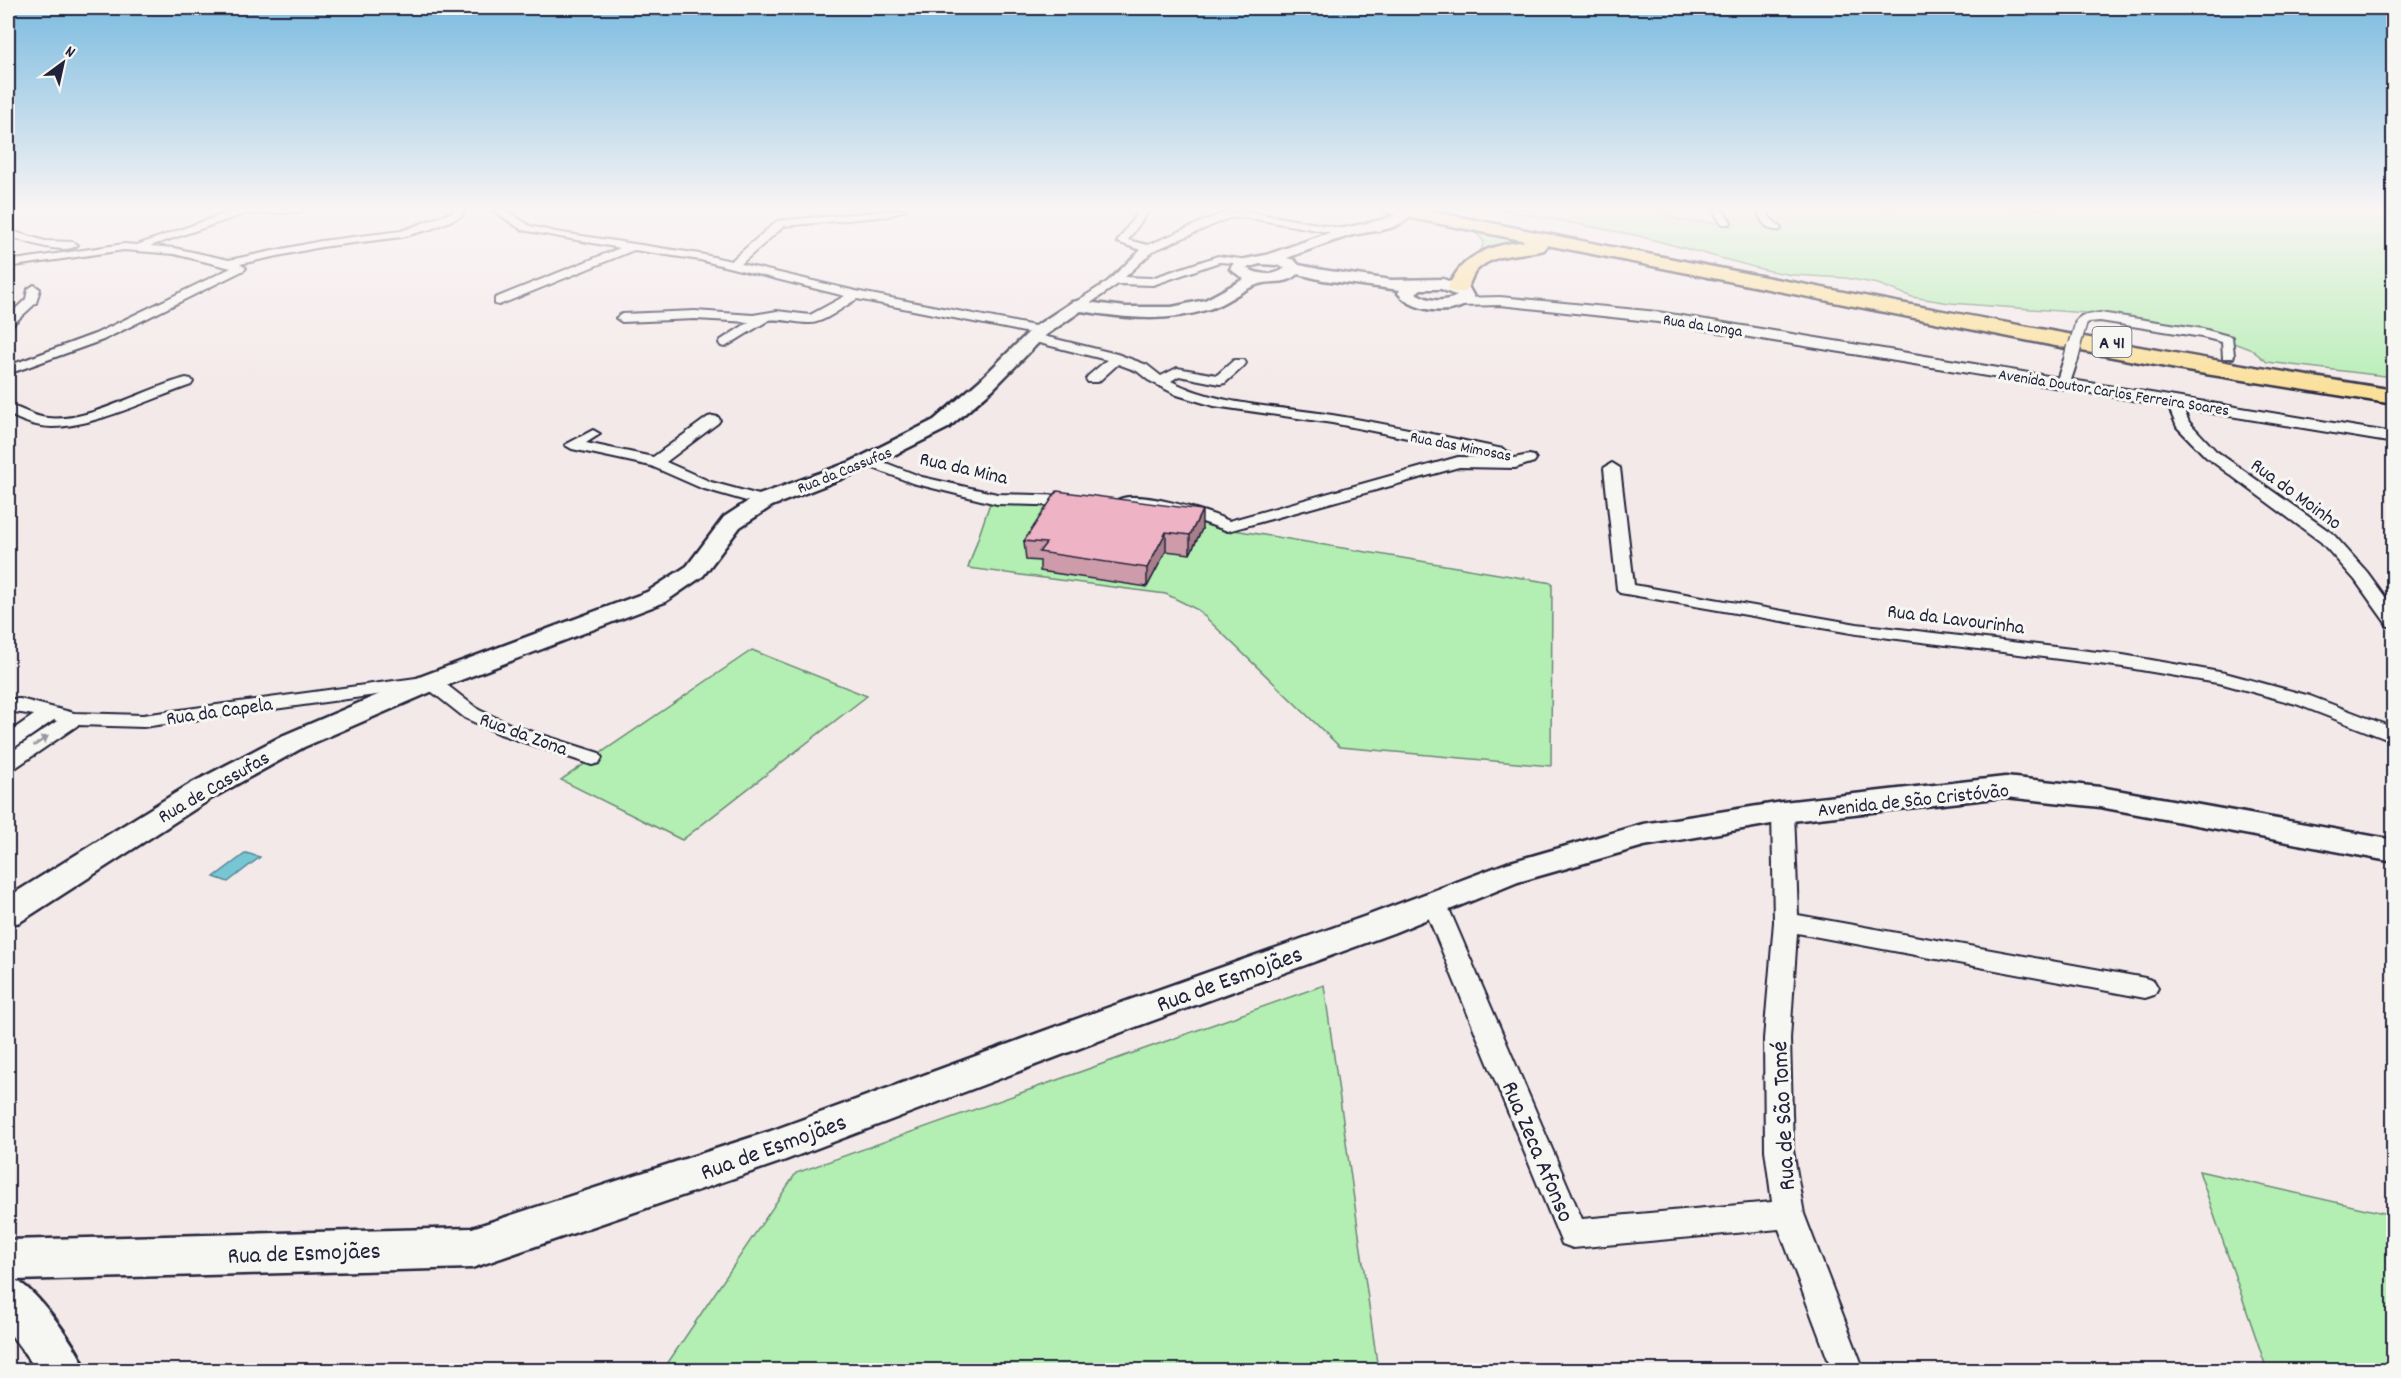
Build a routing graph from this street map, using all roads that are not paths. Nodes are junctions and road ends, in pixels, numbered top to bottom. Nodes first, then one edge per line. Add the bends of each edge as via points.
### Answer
1 (229, 273) edge
2 (567, 273) edge
3 (770, 273) edge
4 (1122, 273) edge
5 (1178, 273) edge
6 (1243, 273) edge
7 (1244, 273) edge
8 (1277, 273) edge
9 (1305, 273) edge
10 (1453, 273) edge
11 (1465, 273) edge
12 (1713, 273) edge
13 (1737, 273) edge
14 (1115, 280) junction
15 (1419, 287) junction
16 (34, 289) dead end
17 (855, 295) junction
18 (1461, 295) junction
19 (499, 301) dead end
20 (1078, 306) junction
21 (766, 317) junction
22 (622, 318) dead end
23 (8, 322) edge
24 (1038, 334) junction
25 (725, 344) dead end
26 (1834, 345) joint
27 (2228, 355) dead end
28 (1116, 359) junction
29 (1239, 363) dead end
30 (8, 370) edge
31 (1093, 379) dead end
32 (1161, 381) junction
33 (186, 382) dead end
34 (2063, 383) junction
35 (2394, 388) edge
36 (2394, 397) edge
37 (2173, 401) junction
38 (8, 409) edge
39 (713, 420) dead end
40 (593, 434) dead end
41 (2394, 438) edge
42 (868, 461) junction
43 (655, 462) junction
44 (1612, 468) dead end
45 (764, 501) junction
46 (1087, 501) edge
47 (1109, 501) edge
48 (2394, 622) edge
49 (431, 682) junction
50 (8, 705) edge
51 (49, 714) junction
52 (74, 719) junction
53 (2394, 736) edge
54 (8, 742) edge
55 (592, 758) dead end
56 (8, 763) edge
57 (1783, 812) junction
58 (2394, 851) edge
59 (1507, 874) joint
60 (1434, 902) junction
61 (8, 913) edge
62 (1786, 922) junction
63 (2145, 988) dead end
64 (1789, 1214) junction
65 (8, 1260) edge
66 (8, 1298) edge
67 (63, 1371) edge
68 (1848, 1371) edge

1 - 30 street via 99,337
2 - 19 street
3 - 17 street, Rua das Mimosas
4 - 14 street, Rua da Cassufas
5 - 14 street, Rua da Longa via 1153,282
6 - 20 main road via 1217,300 1189,310 1134,313
7 - 8 main road, Rua da Longa via 1262,278
9 - 15 main road, Rua da Longa
10 - 15 highway
11 - 18 highway via 1461,278
12 - 36 highway, A 41 via 2119,352
13 - 35 highway, A 41 via 2055,332
14 - 20 street, Rua da Cassufas
15 - 18 main road, Rua da Longa
15 - 18 main road, Rua da Longa via 1408,296 1442,304
16 - 23 street via 32,300
17 - 21 street via 811,319
17 - 24 street, Rua das Mimosas via 979,318
18 - 26 street, Rua da Longa via 1658,317
20 - 24 main road, Rua da Cassufas
21 - 22 street
21 - 25 street
24 - 28 street, Rua das Mimosas
24 - 42 main road, Rua da Cassufas via 941,424
26 - 34 street, Avenida Doutor Carlos Ferreira Soares
27 - 34 street, bridge via 2228,340 2204,333 2100,317 2085,319
28 - 31 street
28 - 32 street, Rua das Mimosas via 1142,368
29 - 32 street via 1220,380 1177,372
32 - 47 street, Rua das Mimosas via 1214,402 1332,420 1529,459 1515,463 1458,462 1228,526 1207,515 1176,507
33 - 38 street via 54,423 27,419
34 - 37 street, Avenida Doutor Carlos Ferreira Soares
37 - 41 street, Avenida Doutor Carlos Ferreira Soares
37 - 48 street, Rua do Moinho via 2182,424 2211,454 2327,538
39 - 43 street
40 - 43 street via 572,445
42 - 45 main road, Rua da Cassufas
42 - 46 street, Rua da Mina via 917,480 997,499
43 - 45 street via 706,485
44 - 53 street, Rua da Lavourinha via 1626,589 1857,629 2123,661 2225,679 2303,700
45 - 49 main road, Rua da Cassufas via 732,522 695,571 656,597
49 - 52 street, Rua da Capela via 143,721
49 - 55 street, Rua da Zona via 472,714
49 - 61 main road, Rua de Cassufas via 248,764
50 - 51 street, Rua da Capela
51 - 52 street, Rua da Capela
51 - 54 street
56 -> 52 street
57 - 58 main road, Avenida de São Cristóvão via 2005,788 2100,797
57 - 59 main road, Avenida de São Cristóvão via 1643,835
57 - 62 street, Rua de São Tomé
59 - 60 main road, Rua de Esmojães
60 - 64 street, Rua Zeca Afonso via 1573,1234
60 - 65 main road, Rua de Esmojães via 769,1149 472,1248
62 - 63 street
62 - 64 street, Rua de São Tomé via 1777,1039 1779,1150
64 - 68 street, Rua de São Tomé
66 - 67 main road

